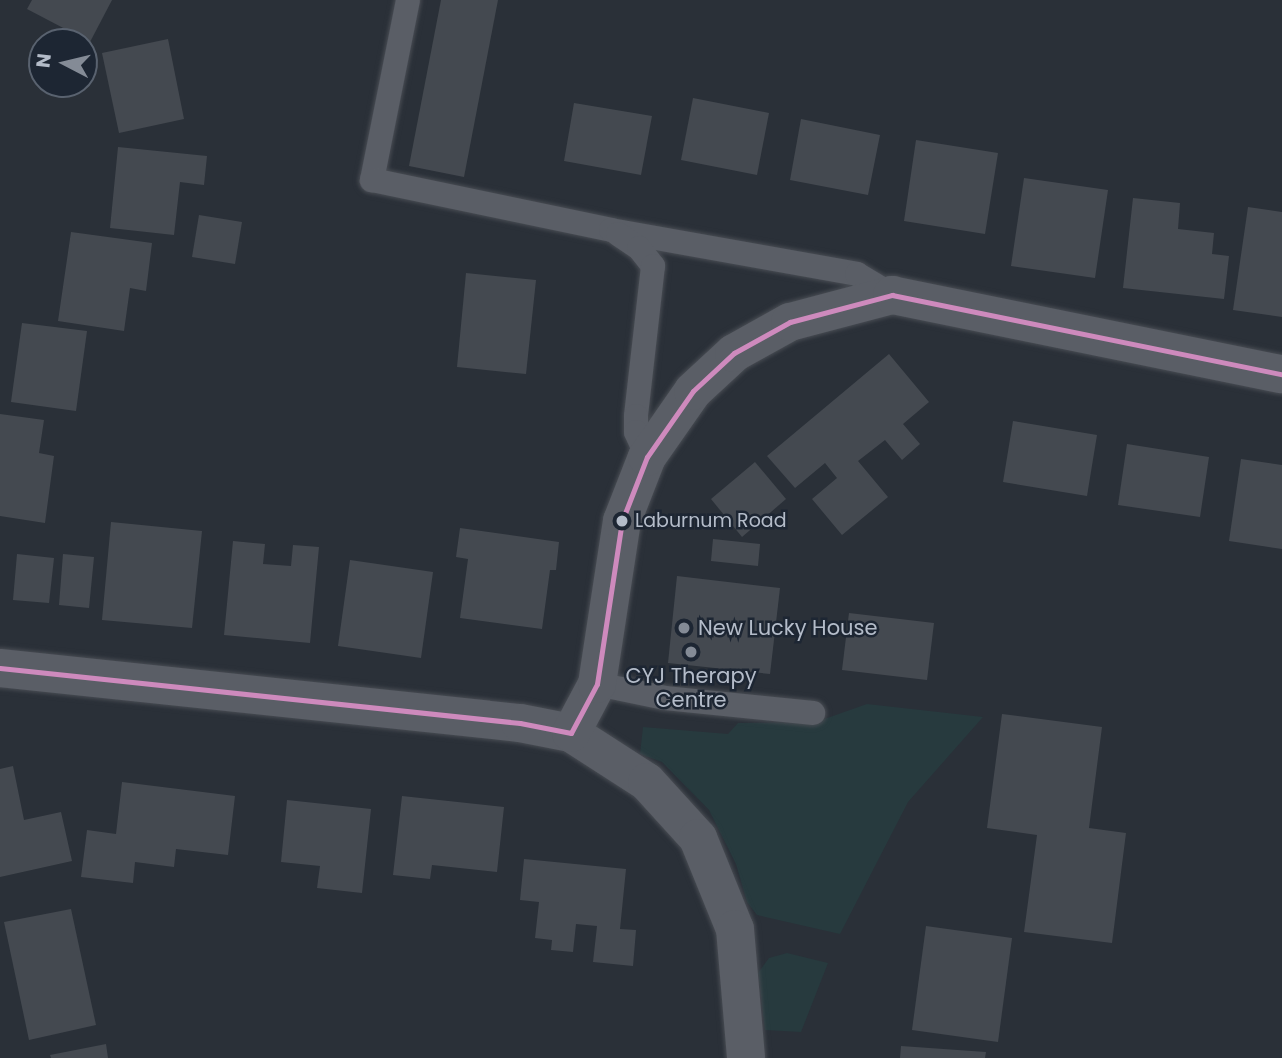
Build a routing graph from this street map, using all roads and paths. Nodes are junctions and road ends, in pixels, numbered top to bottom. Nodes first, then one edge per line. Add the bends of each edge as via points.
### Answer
1 (408, 0) edge
2 (611, 230) junction
3 (892, 295) junction
4 (1282, 374) edge
5 (647, 457) junction
6 (0, 668) edge
7 (597, 684) junction
8 (813, 713) dead end
9 (571, 733) junction
10 (746, 1058) edge

1 - 2 lane via 372,180
2 - 3 lane via 857,274
2 - 5 lane via 639,248 653,266 636,416 636,432
3 - 4 street
3 - 5 street via 790,322 734,353 693,391
5 - 7 street via 622,521
6 - 9 street via 520,723
7 - 8 lane via 665,698
7 - 9 street
9 - 10 street via 646,782 698,838 735,929

